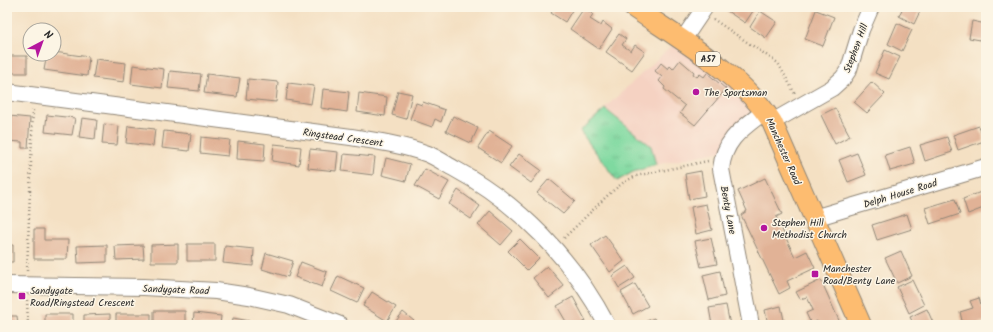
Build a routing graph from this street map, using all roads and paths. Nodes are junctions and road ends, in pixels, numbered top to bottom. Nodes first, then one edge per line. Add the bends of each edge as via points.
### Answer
1 (633, 7) edge
2 (871, 7) edge
3 (704, 9) edge
4 (682, 41) junction
5 (7, 92) edge
6 (34, 95) junction
7 (802, 105) junction
8 (769, 117) junction
9 (722, 158) junction
10 (986, 167) edge
11 (814, 218) junction
12 (554, 247) junction
13 (7, 285) edge
14 (26, 286) junction
15 (28, 325) edge
16 (340, 325) edge
17 (607, 325) edge
18 (751, 325) edge
19 (861, 325) edge

1 - 4 main road, Manchester Road / A57
2 - 7 street, Stephen Hill via 849,69 843,78 832,88
3 - 4 street
3 - 7 path via 778,63
4 - 8 main road, Manchester Road / A57 via 740,84
5 - 6 street, Ringstead Crescent
6 - 12 street, Ringstead Crescent via 393,143 429,155 472,178 515,209
6 - 14 path
7 - 8 street, Stephen Hill
8 - 9 street, Benty Lane via 734,136
8 - 11 main road, Manchester Road / A57
9 - 12 path via 636,176 624,182
9 - 18 street, Benty Lane via 721,169
10 - 11 street, Delph House Road
11 - 19 main road, Manchester Road / A57
12 - 17 street, Ringstead Crescent via 579,278
13 - 14 street, Sandygate Road
14 - 15 path
14 - 16 street, Sandygate Road via 216,291 289,305

